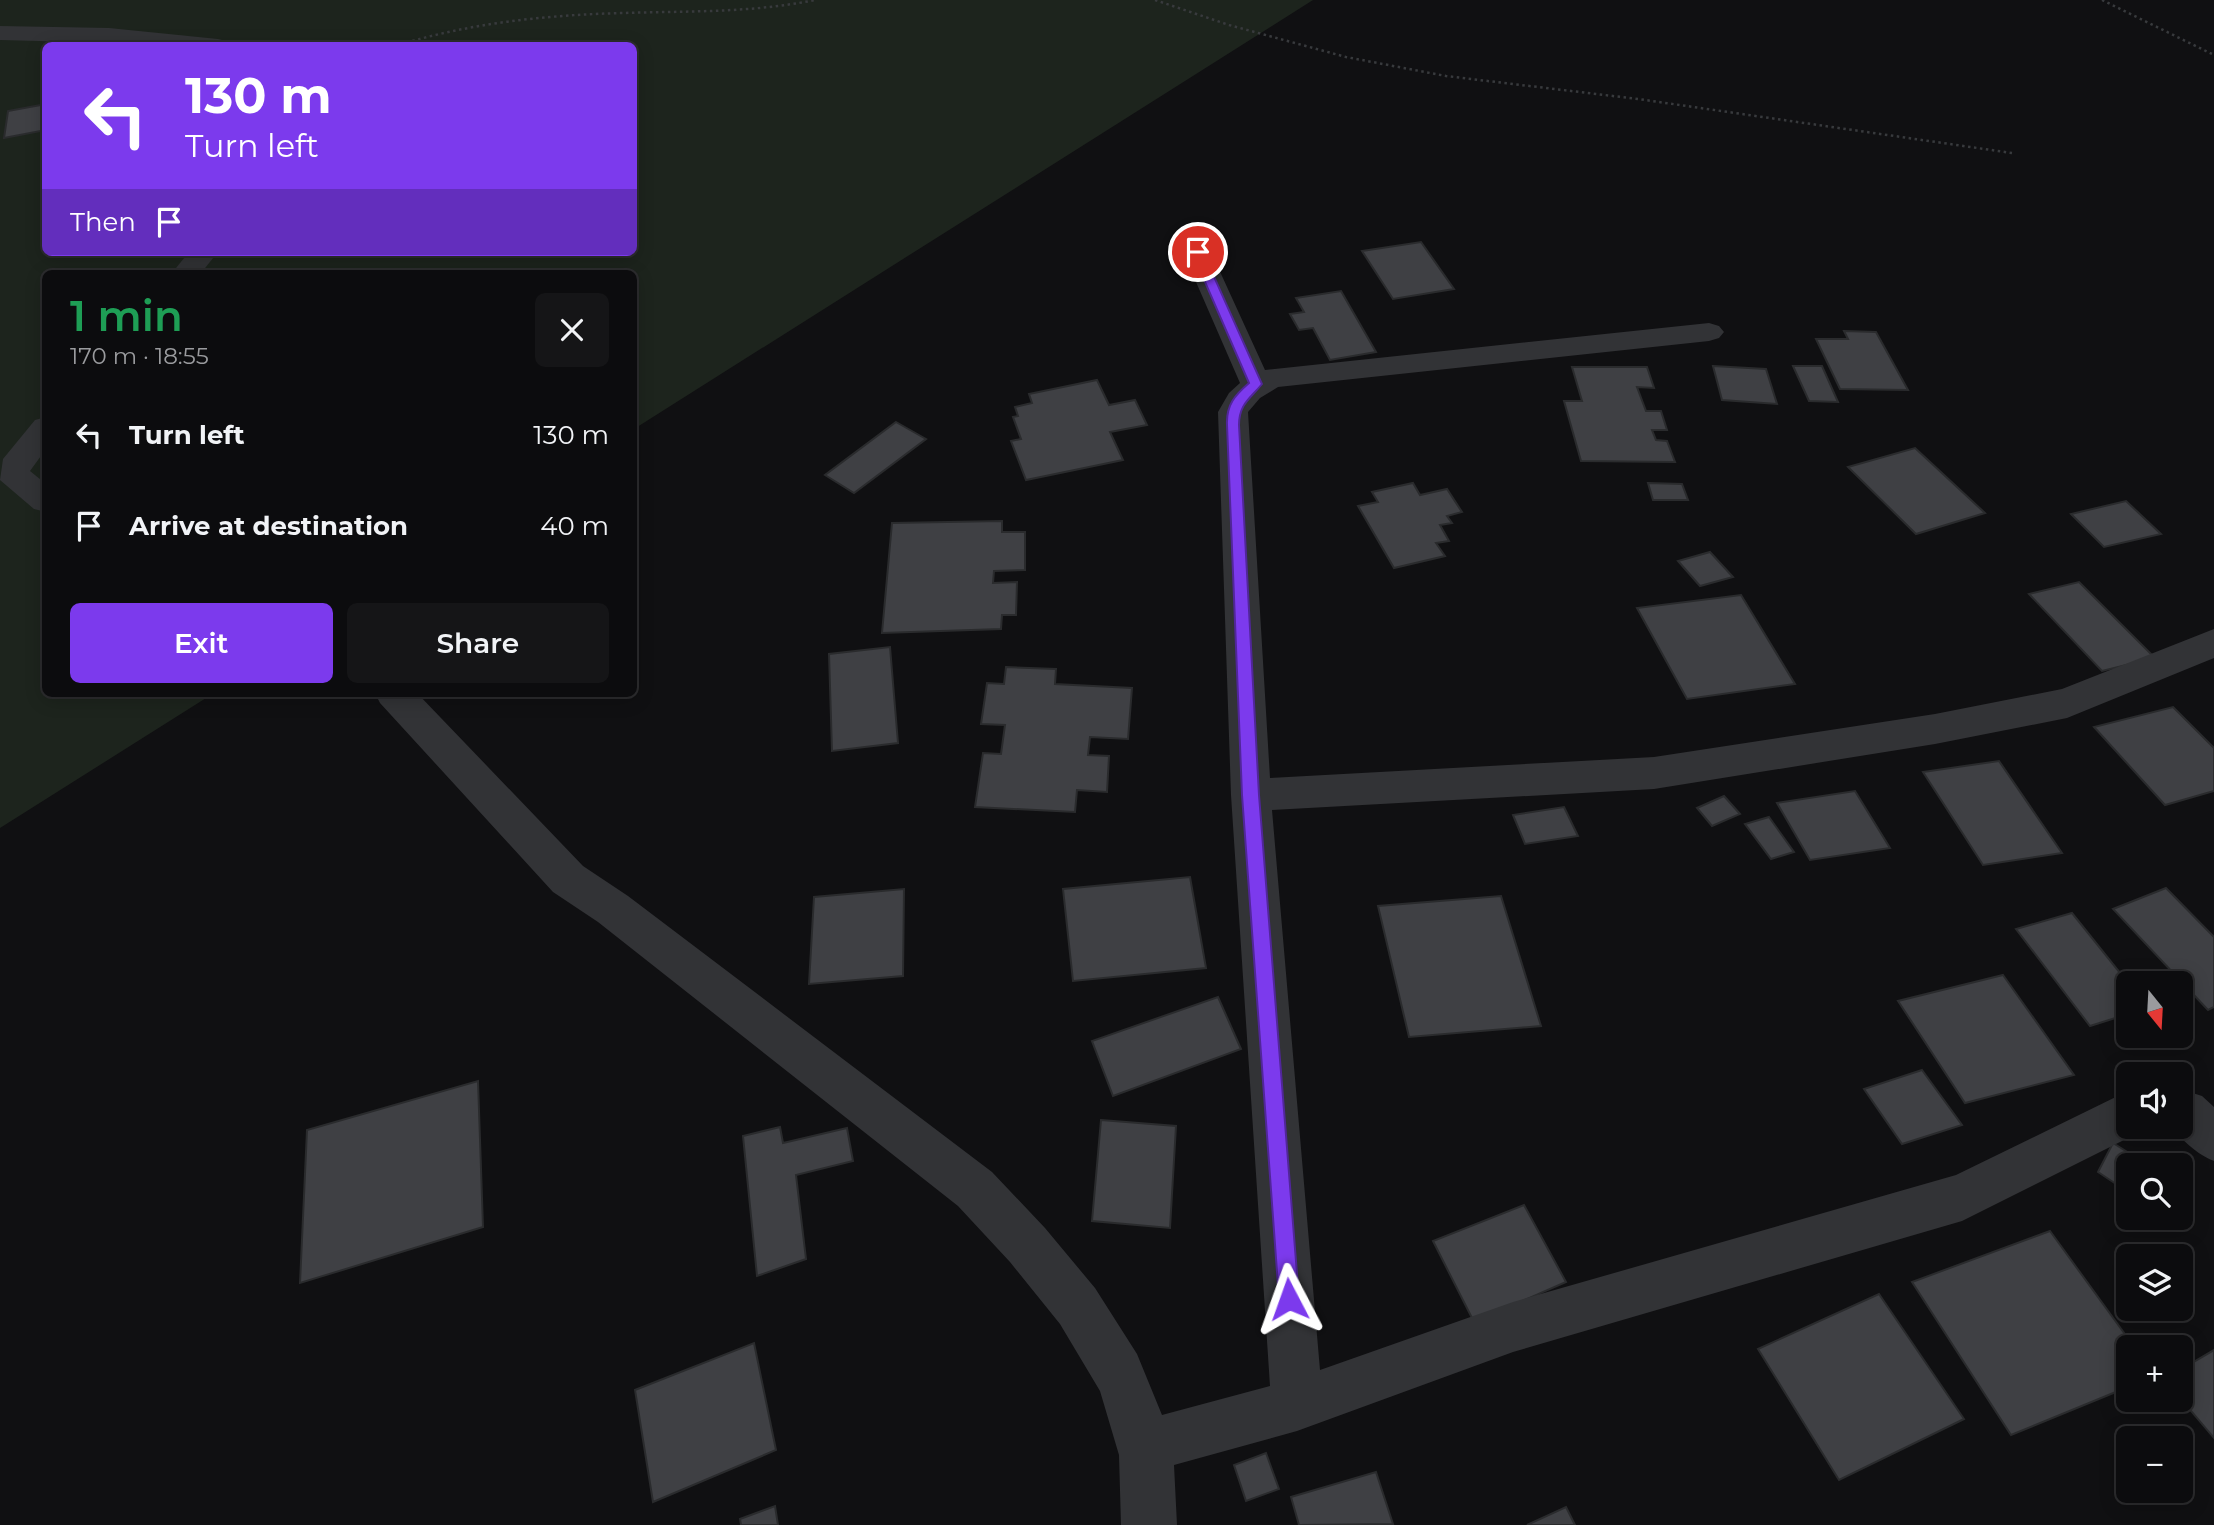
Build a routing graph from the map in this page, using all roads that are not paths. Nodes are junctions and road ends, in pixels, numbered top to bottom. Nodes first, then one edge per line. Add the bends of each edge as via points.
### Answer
1 (0, 33) edge
2 (178, 42) edge
3 (1198, 252) dead end
4 (201, 256) edge
5 (189, 270) edge
6 (1709, 332) dead end
7 (1256, 384) junction
8 (42, 432) edge
9 (42, 498) edge
10 (2214, 643) edge
11 (397, 697) edge
12 (1251, 795) junction
13 (2193, 1118) edge
14 (2116, 1120) edge
15 (2214, 1138) edge
16 (1297, 1405) junction
17 (1145, 1446) junction
18 (1149, 1525) edge

1 - 2 street
3 - 7 street
4 - 5 street
6 - 7 street via 1302,373
7 - 12 street via 1240,397 1233,412
8 - 9 street via 13,475
10 - 12 street via 2067,703 1935,729 1654,773
11 - 17 street via 568,879 975,1189 1083,1316 1127,1388
12 - 16 street
13 - 15 street
14 - 16 street via 1962,1197 1513,1327
16 - 17 street
17 - 18 street

